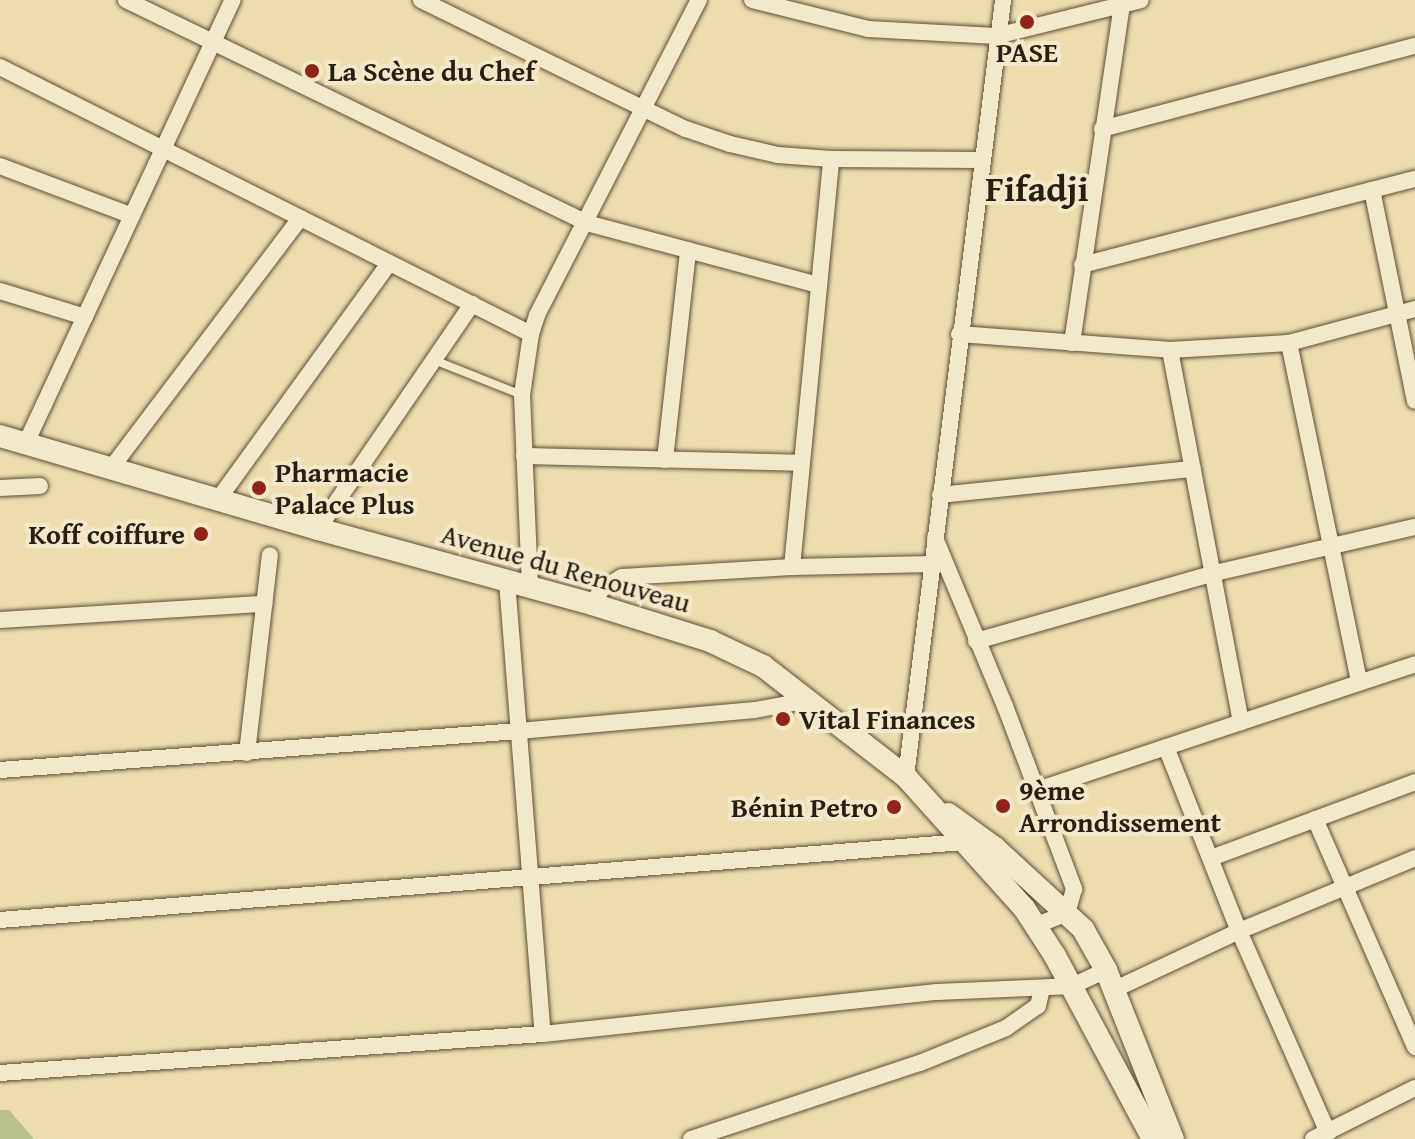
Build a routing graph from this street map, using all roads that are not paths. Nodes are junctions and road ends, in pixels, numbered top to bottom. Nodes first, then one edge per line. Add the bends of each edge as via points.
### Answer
1 (126, 0) edge
2 (233, 0) edge
3 (421, 0) edge
4 (699, 0) edge
5 (752, 0) edge
6 (1003, 0) edge
7 (1141, 0) edge
8 (1122, 5) junction
9 (996, 36) junction
10 (213, 42) junction
11 (1415, 46) edge
12 (0, 67) edge
13 (642, 107) junction
14 (1102, 129) junction
15 (164, 147) junction
16 (831, 159) junction
17 (981, 160) junction
18 (0, 166) edge
19 (1415, 179) edge
20 (1372, 190) junction
21 (132, 216) junction
22 (300, 218) junction
23 (587, 223) junction
24 (688, 250) junction
25 (389, 263) junction
26 (1082, 265) junction
27 (818, 285) junction
28 (0, 291) edge
29 (472, 304) junction
30 (1407, 311) edge
31 (85, 317) junction
32 (531, 334) junction
33 (959, 334) junction
34 (1072, 343) junction
35 (1289, 343) junction
36 (1170, 350) junction
37 (434, 359) junction
38 (522, 395) junction
39 (1415, 401) edge
40 (0, 436) edge
41 (26, 443) junction
42 (524, 456) junction
43 (665, 460) junction
44 (801, 463) junction
45 (112, 467) junction
46 (1193, 469) junction
47 (40, 486) dead end
48 (0, 488) edge
49 (940, 495) junction
50 (217, 501) junction
51 (1415, 527) edge
52 (318, 529) junction
53 (935, 538) junction
54 (1330, 546) junction
55 (270, 555) dead end
56 (932, 564) junction
57 (792, 567) junction
58 (1215, 573) junction
59 (507, 581) junction
60 (530, 586) junction
61 (265, 604) junction
62 (592, 604) junction
63 (0, 620) edge
64 (976, 641) junction
65 (1415, 664) edge
66 (1359, 682) junction
67 (810, 700) junction
68 (1241, 722) junction
69 (519, 731) junction
70 (1166, 747) junction
71 (247, 753) junction
72 (0, 770) edge
73 (906, 777) junction
74 (1415, 782) edge
75 (1037, 790) junction
76 (932, 803) junction
77 (1315, 819) junction
78 (963, 842) junction
79 (1211, 858) junction
80 (1415, 858) edge
81 (530, 876) junction
82 (1343, 887) junction
83 (1067, 913) junction
84 (0, 920) edge
85 (1037, 925) junction
86 (1239, 931) junction
87 (1110, 980) junction
88 (1072, 986) junction
89 (1042, 988) junction
90 (543, 1034) junction
91 (1415, 1047) edge
92 (0, 1073) edge
93 (1415, 1088) edge
94 (1320, 1136) edge
95 (691, 1139) edge
96 (1153, 1139) edge
97 (1173, 1139) edge

1 - 10 street
2 - 10 street
3 - 13 street
4 - 13 street
5 - 9 street via 868,29
6 - 9 street
7 - 8 street
8 - 9 street
8 - 14 street
9 - 17 street
10 - 15 street
10 - 23 street
11 - 14 street
12 - 15 street
13 - 16 street via 730,144
13 - 23 street
14 - 26 street
15 - 21 street
15 - 22 street
16 - 17 street
16 - 27 street
17 - 33 street
18 - 21 street
19 - 20 street
20 - 26 street
20 - 30 street
21 - 31 street
22 - 25 street
22 - 45 street
23 - 24 street
23 - 32 street
24 - 27 street
24 - 43 street
25 - 29 street
25 - 50 street
26 - 34 street
27 - 44 street
28 - 31 street
29 - 32 street
29 - 37 street
30 - 35 street
30 - 39 street
31 - 41 street
32 - 38 street
33 - 34 street
33 - 49 street
34 - 36 street
35 - 36 street
35 - 54 street
36 - 46 street
37 - 38 lane
37 - 52 street
38 - 42 street
40 - 41 main road, Avenue du Renouveau
41 - 45 main road, Avenue du Renouveau
42 - 43 street
42 - 60 street
43 - 44 street
44 - 57 street
45 - 50 main road, Avenue du Renouveau
46 - 49 street
46 - 58 street
47 - 48 street
49 - 53 street
50 - 52 main road, Avenue du Renouveau
51 - 54 street
52 - 59 main road, Avenue du Renouveau
53 - 56 street
53 - 64 street
54 - 58 street
54 - 66 street
55 - 61 street
56 - 57 street
56 - 73 street
57 - 62 street via 622,577 602,589
58 - 64 street
58 - 68 street
59 - 60 main road, Avenue du Renouveau
59 - 69 street
60 - 62 main road, Avenue du Renouveau
61 - 63 street
61 - 71 street
62 - 67 main road, Avenue du Renouveau via 737,652
64 - 75 street
65 - 66 street
66 - 68 street
67 - 69 street via 755,710
67 - 73 main road, Avenue du Renouveau
68 - 70 street
69 - 71 street
69 - 81 street
70 - 75 street
70 - 79 street
71 - 72 street
73 - 76 main road, Avenue du Renouveau
74 - 77 street
75 - 83 street via 1074,889
76 - 78 main road, Avenue du Renouveau
76 - 83 main road, Avenue du Renouveau via 995,848
77 - 79 street
77 - 82 street
78 - 81 street
78 - 85 main road, Avenue du Renouveau
79 - 86 street
80 - 82 street
81 - 84 street
81 - 90 street
82 - 86 street
82 - 91 street
83 - 85 street
83 - 87 main road, Avenue du Renouveau via 1083,929
85 - 88 main road, Avenue du Renouveau
86 - 87 street
86 - 94 street
87 - 88 street
87 - 97 main road, Avenue du Renouveau
88 - 89 street
88 - 96 main road, Avenue du Renouveau
89 - 90 street via 937,992
89 - 95 street via 1038,1006 1006,1028 920,1063
90 - 92 street
93 - 94 street

